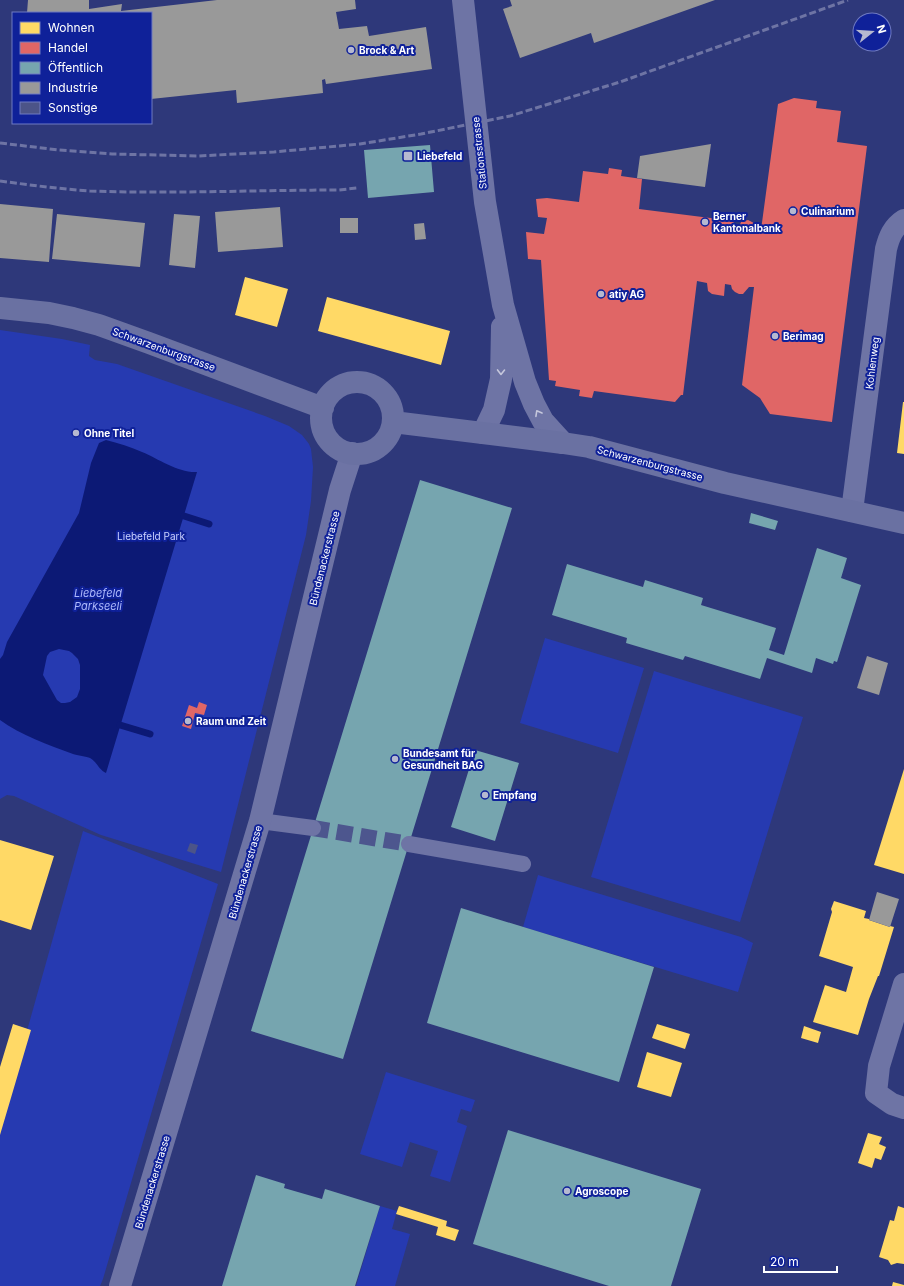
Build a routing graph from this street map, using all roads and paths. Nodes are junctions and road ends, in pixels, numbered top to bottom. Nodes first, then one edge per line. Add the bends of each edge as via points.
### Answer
1 (463, 0) edge
2 (904, 220) edge
3 (502, 305) junction
4 (0, 308) edge
5 (323, 408) junction
6 (393, 422) junction
7 (483, 433) junction
8 (563, 443) junction
9 (352, 453) junction
10 (852, 511) junction
11 (904, 523) edge
12 (260, 821) junction
13 (313, 828) tunnel mouth
14 (409, 844) tunnel mouth
15 (523, 864) dead end
16 (904, 984) edge
17 (904, 1108) edge
18 (120, 1286) edge

1 - 3 street, Stationsstrasse via 484,202
2 - 10 street, Kohlenweg via 892,230 886,249
3 -> 7 street, Stationsstrasse via 501,379 494,410
8 -> 3 street, Stationsstrasse via 543,421 534,404
4 - 5 main road, Schwarzenburgstrasse via 49,313 99,325
5 - 6 main road via 336,389 358,382 370,384 388,399
5 - 9 main road via 322,420 331,442 340,449
6 - 7 main road, Schwarzenburgstrasse
6 - 9 main road via 390,433 374,449
7 - 8 main road, Schwarzenburgstrasse
8 - 10 main road, Schwarzenburgstrasse via 588,447 724,483
9 - 12 street, Bündenackerstrasse via 340,490
10 - 11 main road, Schwarzenburgstrasse
12 - 13 street
12 - 18 street, Bündenackerstrasse
14 - 15 street
16 - 17 street via 879,1066 876,1093 892,1104

